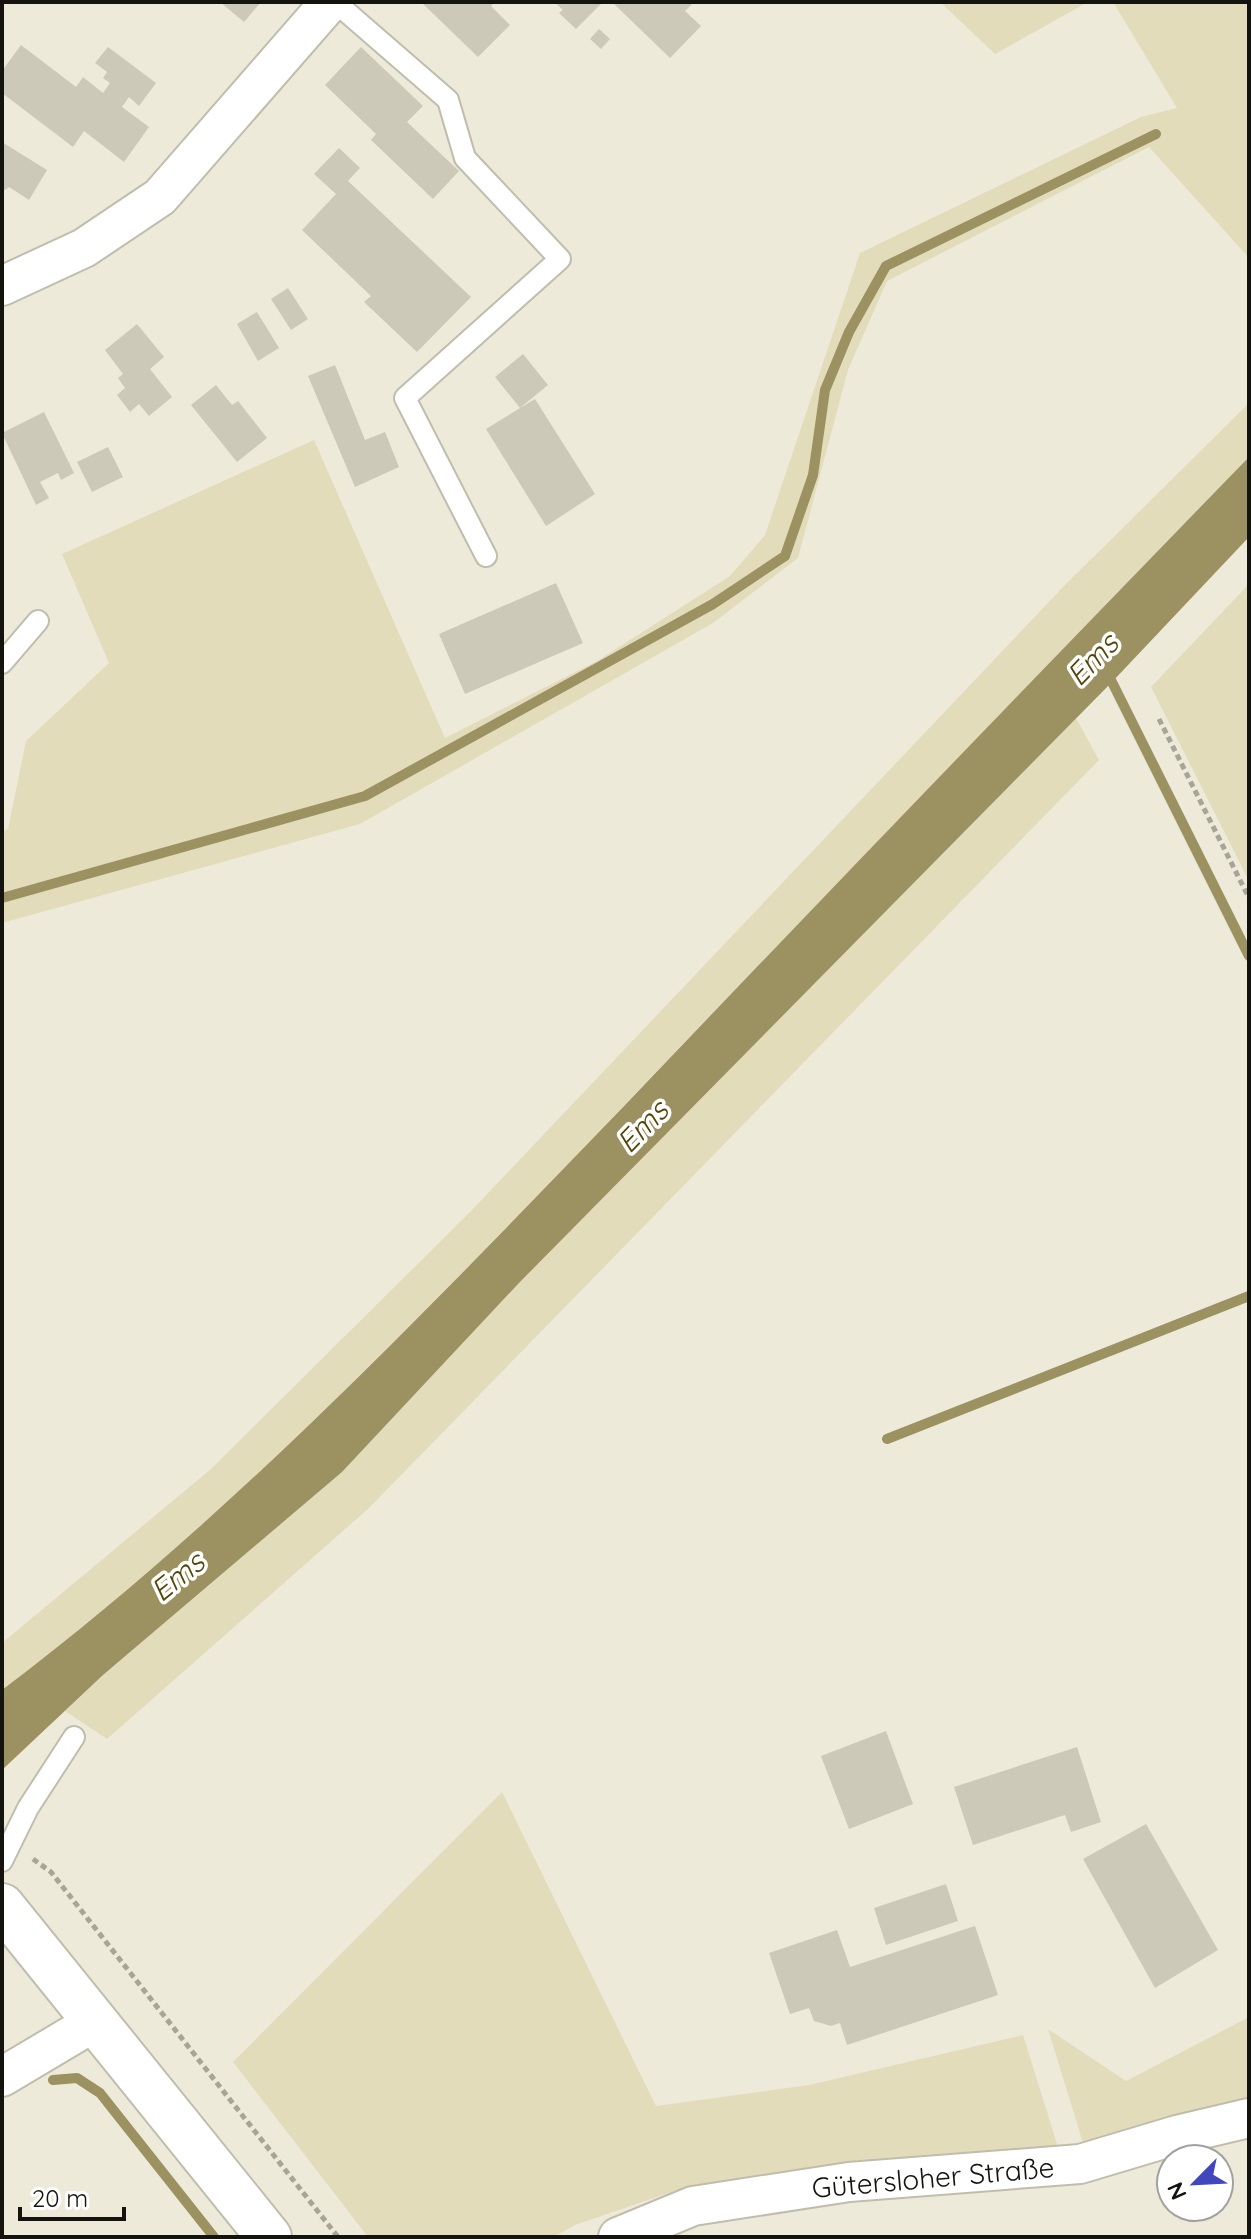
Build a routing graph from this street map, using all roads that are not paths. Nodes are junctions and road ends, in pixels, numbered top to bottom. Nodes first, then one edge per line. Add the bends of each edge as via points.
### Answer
1 (333, 2) edge
2 (2, 286) edge
3 (486, 556) dead end
4 (38, 621) dead end
5 (2, 663) edge
6 (74, 1737) dead end
7 (6, 1852) edge
8 (2, 1906) edge
9 (96, 2021) junction
10 (2, 2077) edge
11 (1249, 2118) edge
12 (269, 2237) edge
13 (618, 2237) edge

1 - 2 street via 160,197 84,248
1 - 3 lane via 448,100 465,158 560,259 405,398
4 - 5 lane
6 - 7 lane
8 - 9 main road
9 - 10 street
9 - 12 main road
11 - 13 street, Gütersloher Straße via 1080,2164 849,2182 693,2206

